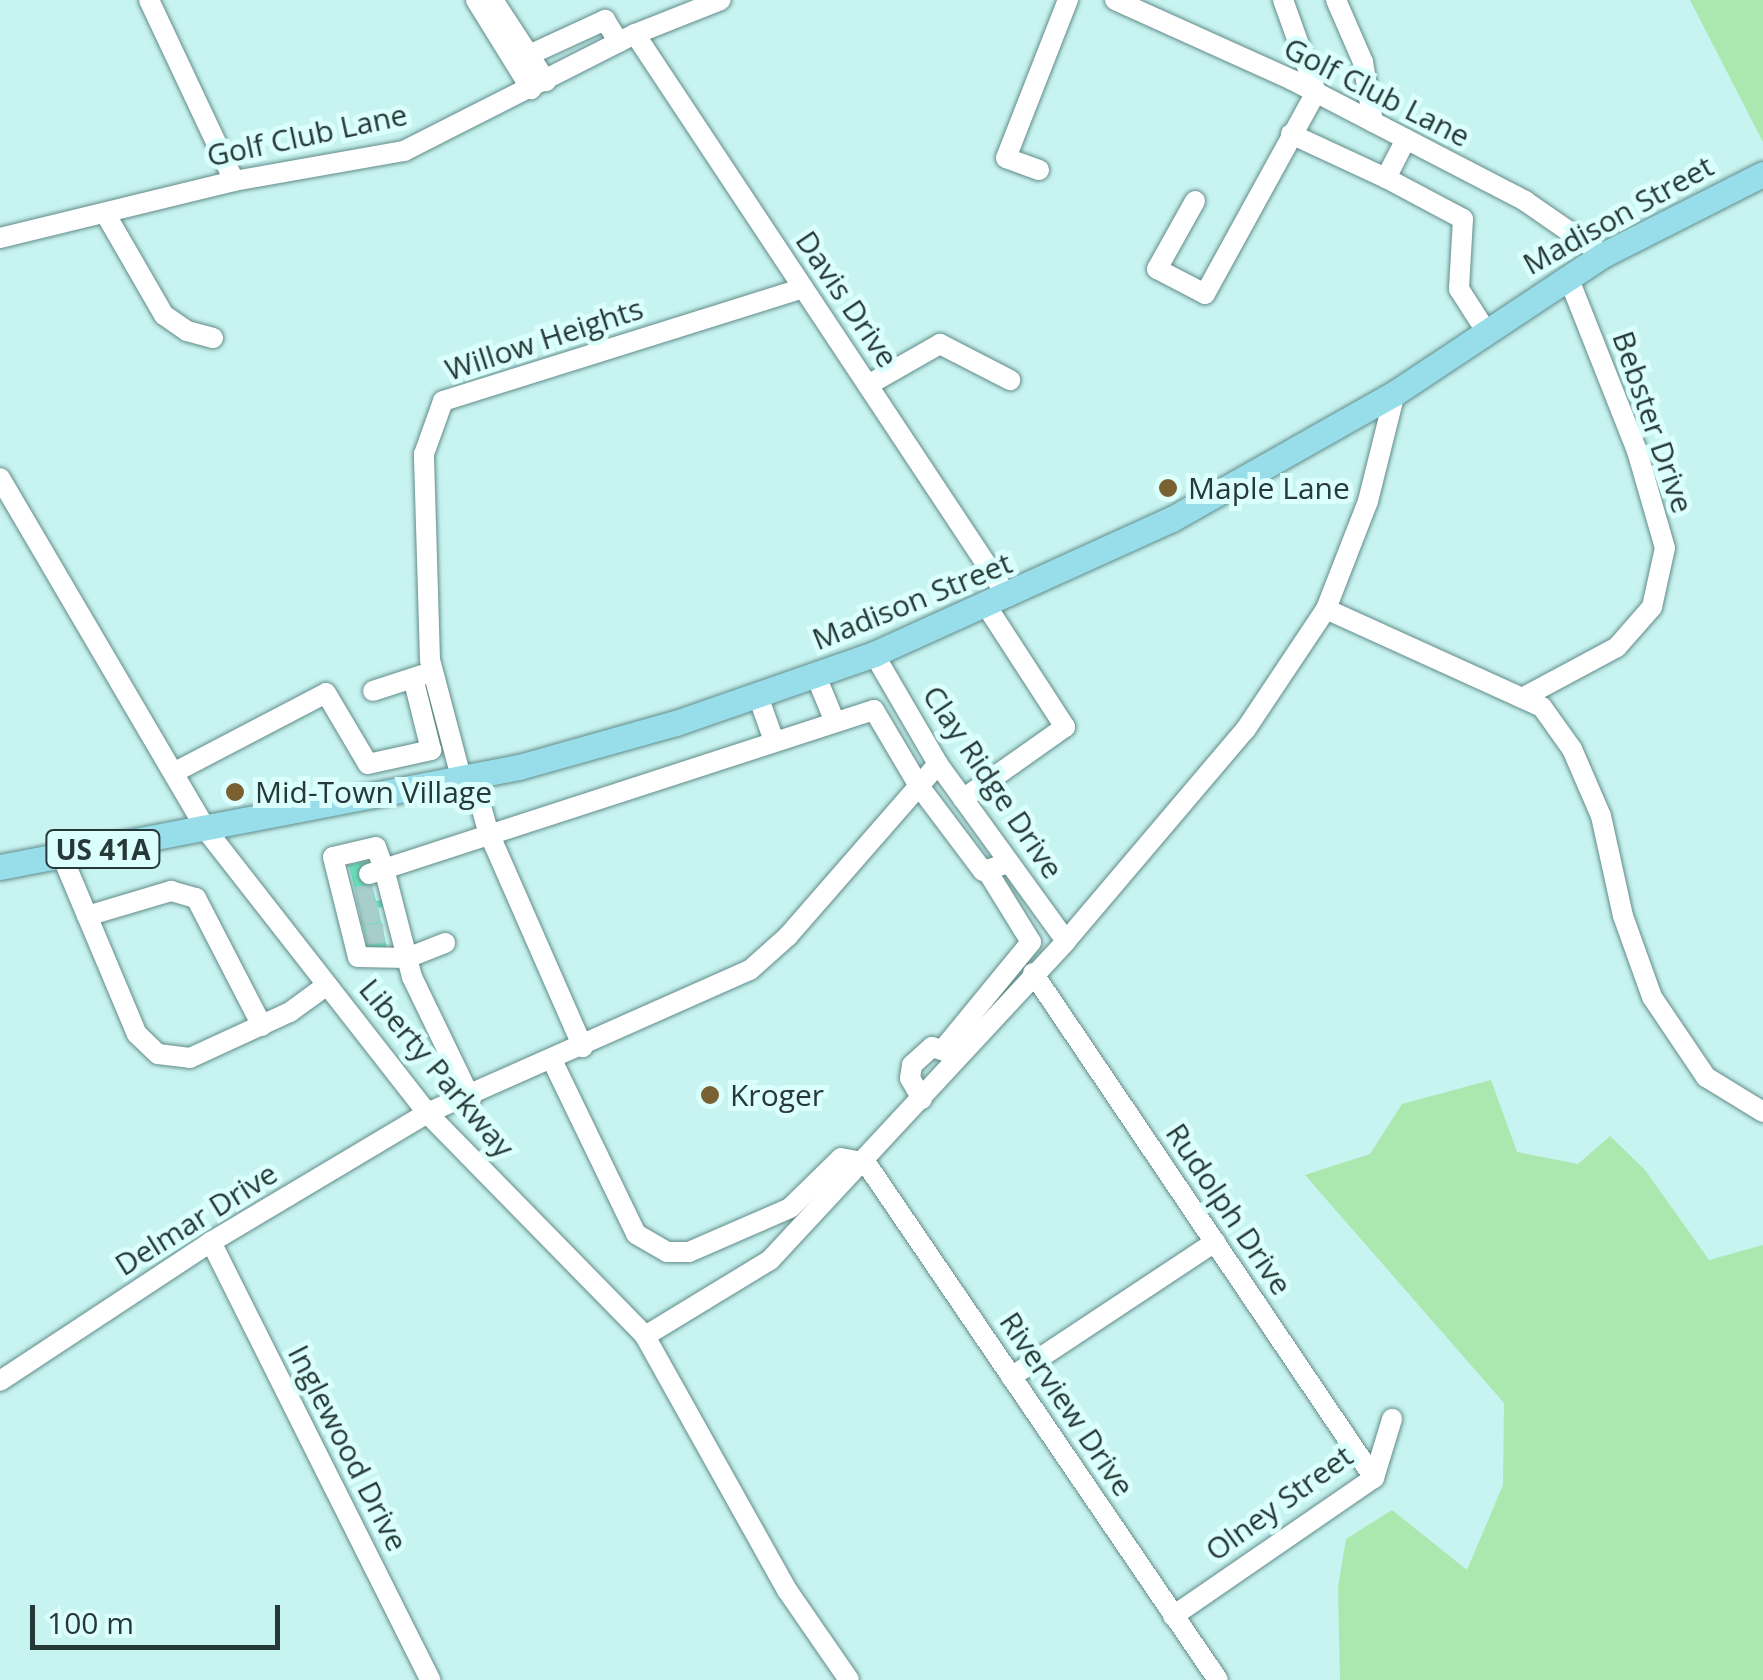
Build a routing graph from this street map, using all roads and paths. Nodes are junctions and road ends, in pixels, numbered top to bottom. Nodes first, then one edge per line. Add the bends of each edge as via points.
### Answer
1 (149, 0) edge
2 (476, 0) edge
3 (493, 0) edge
4 (721, 0) edge
5 (1068, 0) edge
6 (1115, 0) edge
7 (1283, 0) edge
8 (1336, 0) edge
9 (627, 38) junction
10 (529, 55) junction
11 (538, 85) junction
12 (1316, 92) junction
13 (1373, 122) junction
14 (1291, 134) junction
15 (1406, 139) junction
16 (1038, 170) dead end
17 (1763, 174) edge
18 (1386, 178) junction
19 (234, 181) junction
20 (1195, 202) dead end
21 (105, 213) junction
22 (0, 238) edge
23 (1603, 254) junction
24 (1568, 277) junction
25 (803, 288) junction
26 (1486, 331) junction
27 (214, 338) dead end
28 (1010, 380) dead end
29 (868, 385) junction
30 (1395, 393) junction
31 (0, 478) edge
32 (997, 602) junction
33 (1326, 609) junction
34 (874, 654) junction
35 (423, 675) junction
36 (816, 676) junction
37 (373, 691) dead end
38 (758, 696) junction
39 (1522, 698) junction
40 (834, 722) junction
41 (439, 737) junction
42 (774, 741) junction
43 (368, 764) junction
44 (938, 764) junction
45 (175, 772) junction
46 (468, 779) junction
47 (919, 786) junction
48 (377, 798) junction
49 (963, 799) junction
50 (207, 831) junction
51 (488, 831) junction
52 (62, 856) junction
53 (1010, 863) junction
54 (0, 867) edge
55 (988, 874) junction
56 (368, 904) junction
57 (87, 916) junction
58 (1066, 941) junction
59 (446, 943) dead end
60 (407, 958) junction
61 (1034, 974) junction
62 (327, 985) junction
63 (262, 1026) junction
64 (583, 1047) junction
65 (951, 1053) junction
66 (552, 1060) junction
67 (470, 1099) junction
68 (922, 1099) junction
69 (1763, 1112) edge
70 (427, 1113) junction
71 (866, 1162) junction
72 (211, 1242) junction
73 (1215, 1242) junction
74 (644, 1336) junction
75 (1011, 1377) junction
76 (0, 1382) edge
77 (1392, 1419) dead end
78 (1374, 1478) junction
79 (1173, 1616) junction
80 (430, 1680) edge
81 (849, 1680) edge
82 (1218, 1680) edge

1 - 19 street
2 - 11 street
3 - 10 street
4 - 9 street, Golf Club Lane
5 - 16 street via 1006,158
6 - 12 street, Golf Club Lane
7 - 12 street
8 - 13 street via 1364,62
9 - 10 street via 605,20
9 - 11 street, Golf Club Lane
9 - 25 street, Davis Drive
10 - 11 street
11 - 19 street, Golf Club Lane via 404,151
12 - 13 street, Golf Club Lane
12 - 14 street
13 - 15 street, Golf Club Lane
14 - 18 street
14 - 20 street via 1205,294 1157,269
15 - 18 street
15 - 23 street, Golf Club Lane via 1525,201
17 - 23 main road, Madison Street / US 41A
18 - 26 street via 1463,219 1459,290
19 - 21 street, Golf Club Lane
21 - 22 street, Golf Club Lane
21 - 27 street via 164,315
23 - 24 main road, Madison Street / US 41A
24 - 26 main road, Madison Street / US 41A
24 - 39 street, Bebster Drive via 1637,451 1665,548 1652,608 1617,647
25 - 29 street, Davis Drive
25 - 35 street, Willow Heights via 443,401 424,454
26 - 30 main road, Madison Street / US 41A
28 - 29 street via 940,344
29 - 32 street, Davis Drive
30 - 32 main road, Madison Street / US 41A via 1172,520
30 - 33 street via 1368,501
31 - 45 street, Liberty Parkway
32 - 34 main road, Madison Street / US 41A
32 - 49 street, Davis Drive via 1064,727
33 - 39 street
33 - 58 street via 1246,730
34 - 36 main road, Madison Street / US 41A
34 - 44 street, Clay Ridge Drive
35 - 37 street
35 - 41 street, Willow Heights
36 - 38 main road, Madison Street / US 41A
36 - 40 street
38 - 42 street
38 - 46 main road, Madison Street / US 41A
39 - 69 street via 1542,707 1572,749 1601,816 1623,916 1652,997 1706,1076
40 - 42 street
40 - 47 street via 874,710
41 - 43 street via 432,750
41 - 46 street, Willow Heights
42 - 51 street
43 - 45 street via 326,694
43 - 48 street
44 - 47 street, Delmar Drive
44 - 49 street, Clay Ridge Drive
45 - 50 street, Liberty Parkway
46 - 48 main road, Madison Street / US 41A
46 - 51 street, Willow Heights
47 - 55 street
47 - 64 street, Delmar Drive via 750,970
48 - 50 main road, Madison Street / US 41A
49 - 53 street, Clay Ridge Drive
50 - 52 main road, Madison Street / US 41A
50 - 62 street, Liberty Parkway
51 - 56 street
51 - 64 street, Willow Heights
52 - 54 main road, Madison Street / US 41A
52 - 57 street
53 - 55 street
53 - 58 street, Clay Ridge Drive
55 - 65 street via 1032,942
56 - 60 street
56 - 60 street via 358,957
57 - 63 street via 171,891 196,898
57 - 63 street via 137,1034 158,1054 190,1058
58 - 61 street
59 - 60 street
60 - 67 street
61 - 65 street
61 - 73 street, Rudolph Drive
62 - 63 street
62 - 70 street, Liberty Parkway
64 - 66 street, Delmar Drive
65 - 68 street
65 - 68 street via 932,1047 912,1065 910,1078
66 - 67 street, Delmar Drive
66 - 71 street via 636,1234 667,1252 688,1252 790,1208 841,1158
67 - 70 street, Delmar Drive
68 - 71 street
70 - 72 street, Delmar Drive
70 - 74 street, Liberty Parkway
71 - 74 street via 770,1260
71 - 75 street, Riverview Drive
72 - 76 street, Delmar Drive
72 - 80 street, Inglewood Drive
73 - 75 street
73 - 78 street, Rudolph Drive
74 - 81 street, Liberty Parkway via 787,1590
75 - 79 street, Riverview Drive
77 - 78 street, Olney Street
78 - 79 street, Olney Street
79 - 82 street, Riverview Drive

